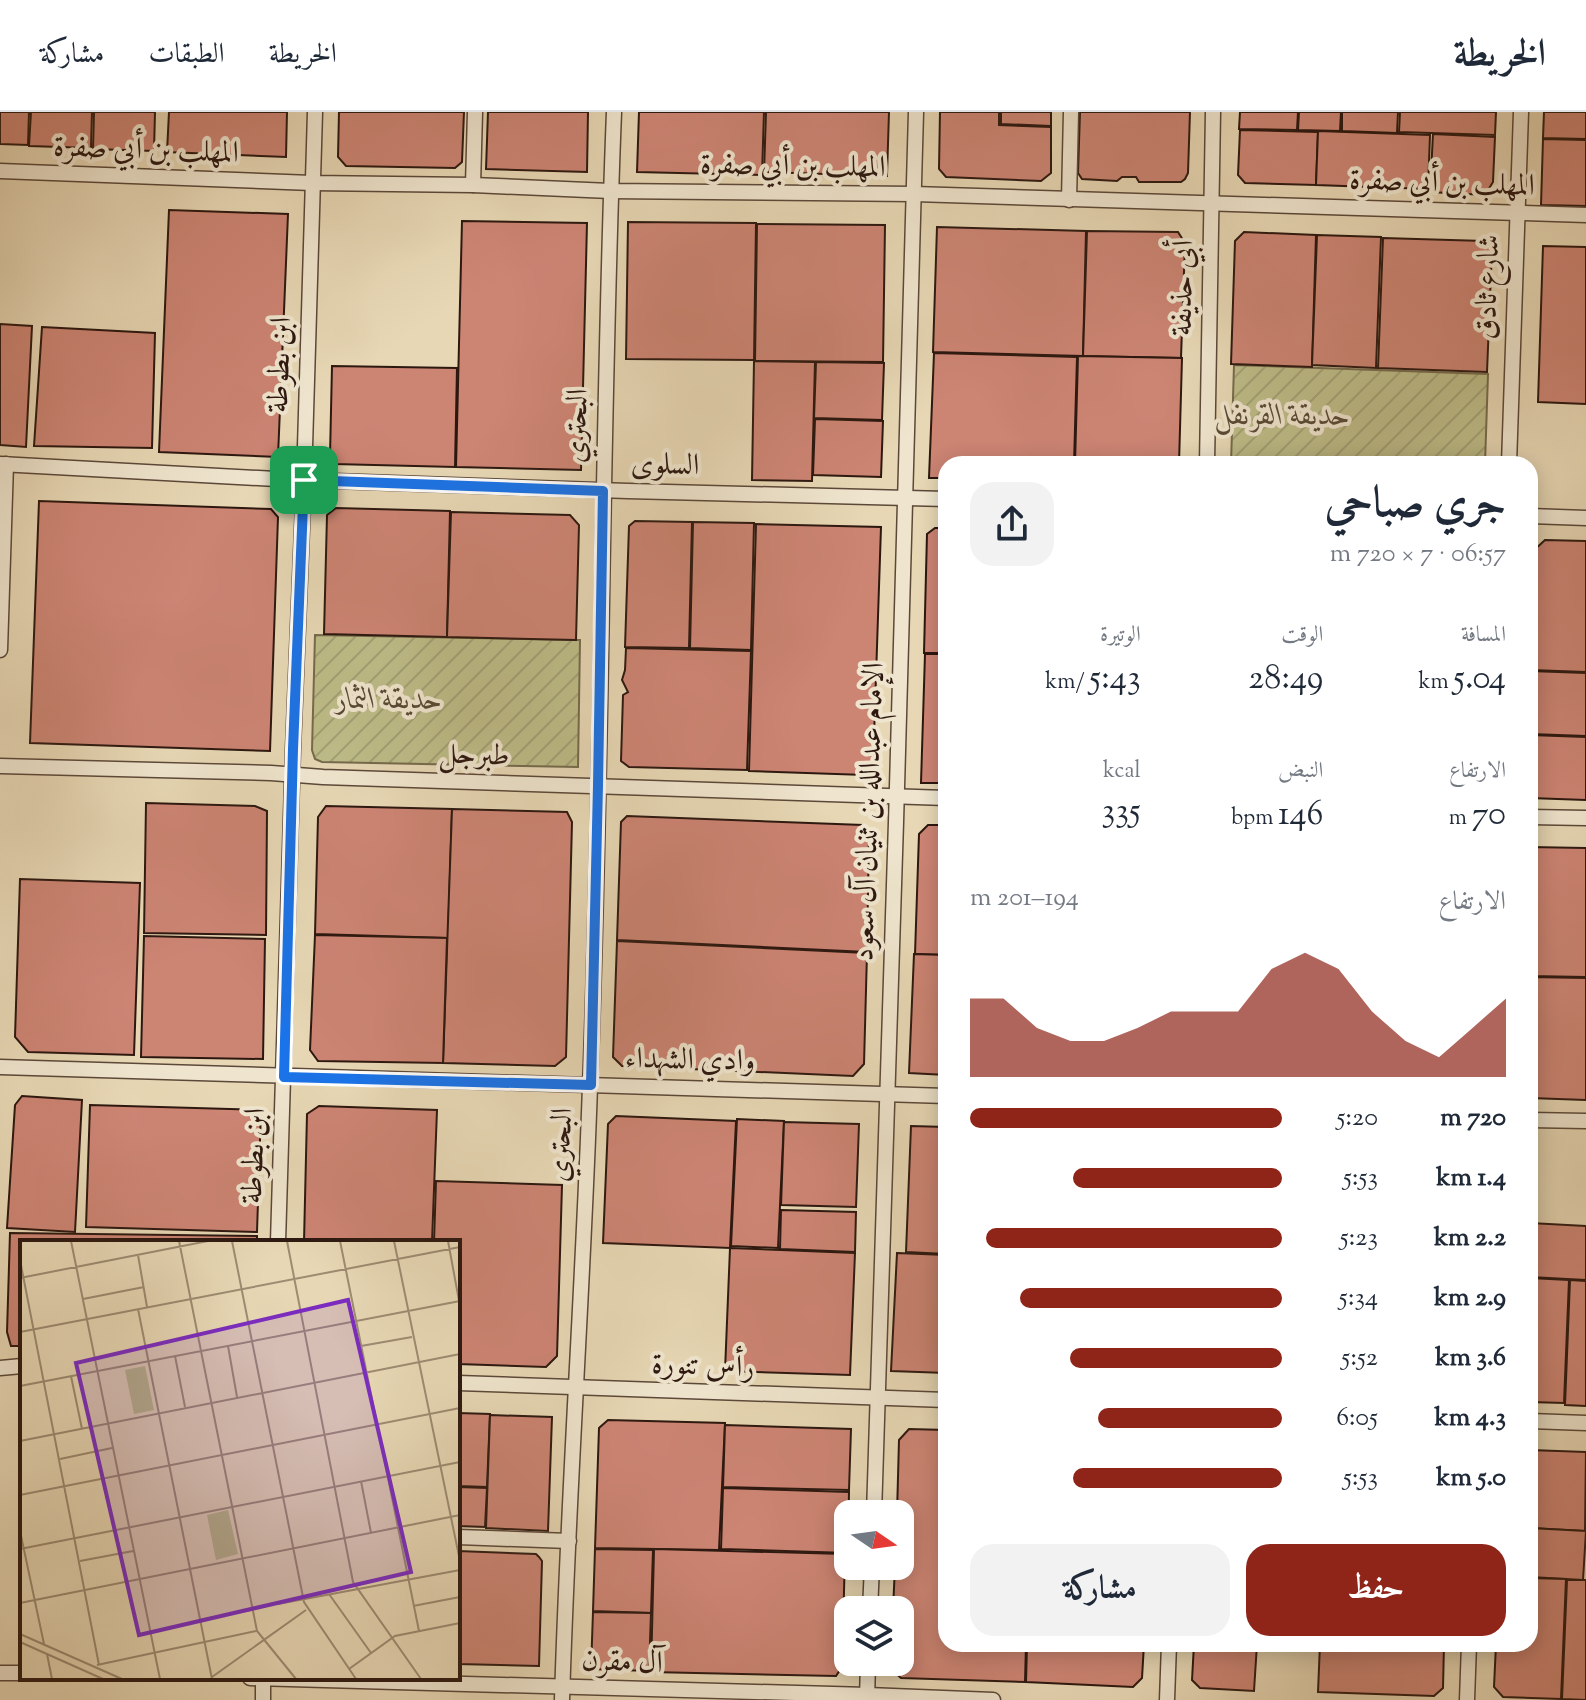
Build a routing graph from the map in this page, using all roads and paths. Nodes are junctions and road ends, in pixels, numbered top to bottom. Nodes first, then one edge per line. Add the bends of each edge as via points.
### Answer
1 (315, 112) edge
2 (475, 112) edge
3 (614, 112) edge
4 (916, 112) edge
5 (1071, 112) edge
6 (1213, 112) edge
7 (1521, 112) edge
8 (0, 171) edge
9 (312, 183) junction
10 (473, 185) junction
11 (610, 191) junction
12 (914, 194) junction
13 (1069, 200) junction
14 (1211, 202) junction
15 (1518, 212) junction
16 (1586, 215) edge
17 (1207, 456) edge
18 (1509, 456) edge
19 (3, 464) edge
20 (304, 480) junction
21 (603, 491) junction
22 (905, 498) junction
23 (938, 499) edge
24 (1538, 516) edge
25 (1586, 518) edge
26 (0, 650) edge
27 (0, 766) edge
28 (293, 775) junction
29 (598, 785) junction
30 (897, 797) junction
31 (938, 798) edge
32 (1538, 817) edge
33 (1586, 818) edge
34 (0, 1067) edge
35 (284, 1077) junction
36 (591, 1085) junction
37 (888, 1093) junction
38 (938, 1096) edge
39 (1538, 1120) edge
40 (1586, 1121) edge
41 (278, 1240) edge
42 (20, 1366) edge
43 (0, 1368) edge
44 (460, 1383) edge
45 (576, 1389) junction
46 (878, 1398) junction
47 (938, 1400) edge
48 (1538, 1421) edge
49 (1586, 1423) edge
50 (874, 1500) edge
51 (460, 1537) edge
52 (569, 1541) junction
53 (1169, 1652) edge
54 (1469, 1652) edge
55 (868, 1676) edge
56 (300, 1680) edge
57 (562, 1694) edge
58 (868, 1697) edge
59 (993, 1700) edge
60 (1167, 1700) edge
61 (1467, 1700) edge

1 - 9 street, ابن بطوطة
2 - 10 street
3 - 11 street, البحتري
4 - 12 street, الإمام عبدالله بن ثنيان آل سعود
5 - 13 street
6 - 14 street, أبي حذيفة
7 - 15 street, شارع ثادق
8 - 9 street, المهلب بن أبي صفرة
9 - 10 street, المهلب بن أبي صفرة
9 - 20 street, ابن بطوطة
10 - 11 street, المهلب بن أبي صفرة
11 - 12 street, المهلب بن أبي صفرة
11 - 21 street, البحتري
12 - 13 street, المهلب بن أبي صفرة
12 - 22 street, الإمام عبدالله بن ثنيان آل سعود
13 - 14 street, المهلب بن أبي صفرة
14 - 15 street, المهلب بن أبي صفرة
14 - 17 street, أبي حذيفة
15 - 16 street, المهلب بن أبي صفرة
15 - 18 street, شارع ثادق
19 - 20 street, السلوى
19 - 26 street
20 - 21 street, السلوى
20 - 28 street, ابن بطوطة
21 - 22 street, السلوى
21 - 29 street, البحتري
22 - 23 street, السلوى
22 - 30 street, الإمام عبدالله بن ثنيان آل سعود
24 - 25 street
27 - 28 street, طبرجل
28 - 29 street, طبرجل
28 - 35 street, ابن بطوطة
29 - 30 street, طبرجل
29 - 36 street, البحتري
30 - 31 street, طبرجل
30 - 37 street, الإمام عبدالله بن ثنيان آل سعود
32 - 33 street
34 - 35 street, وادي الشهداء
35 - 36 street, وادي الشهداء
35 - 41 street, ابن بطوطة
36 - 37 street, وادي الشهداء
36 - 45 street, البحتري
37 - 38 street, وادي الشهداء
37 - 46 street, الإمام عبدالله بن ثنيان آل سعود
39 - 40 street
42 - 43 street
44 - 45 street, رأس تنورة
45 - 46 street, رأس تنورة
45 - 52 street, البحتري
46 - 47 street, رأس تنورة
46 - 50 street, الإمام عبدالله بن ثنيان آل سعود
48 - 49 street
51 - 52 street
52 - 57 street, البحتري
53 - 60 street
54 - 61 street
55 - 58 street
56 - 57 street, آل مقرن
57 - 58 street, آل مقرن
58 - 59 street, آل مقرن

